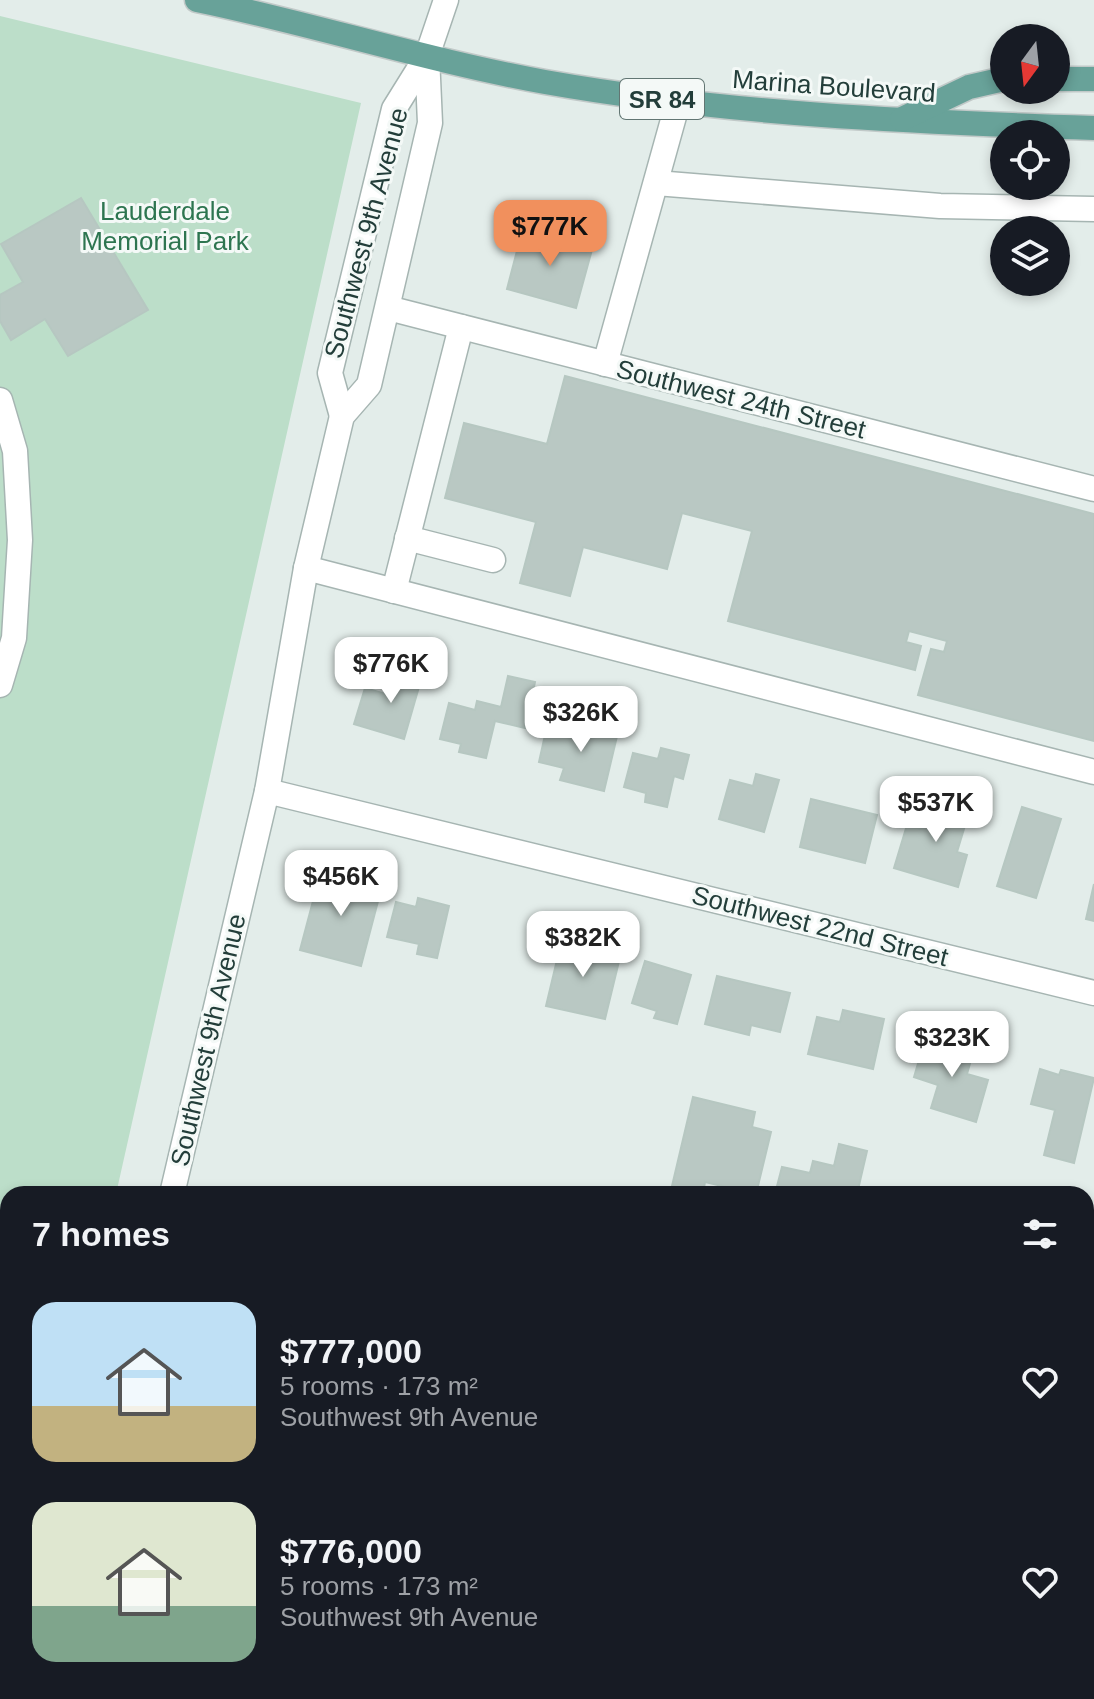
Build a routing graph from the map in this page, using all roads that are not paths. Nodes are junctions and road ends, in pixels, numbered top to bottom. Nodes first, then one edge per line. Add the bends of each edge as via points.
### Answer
1 (197, 0) edge
2 (446, 0) edge
3 (427, 56) junction
4 (1070, 79) edge
5 (1094, 79) edge
6 (990, 82) edge
7 (678, 102) junction
8 (900, 120) junction
9 (1094, 128) edge
10 (656, 183) junction
11 (1094, 209) edge
12 (388, 308) junction
13 (461, 327) junction
14 (605, 364) junction
15 (0, 400) edge
16 (342, 416) junction
17 (1094, 489) edge
18 (407, 538) junction
19 (493, 560) dead end
20 (306, 568) junction
21 (394, 591) junction
22 (0, 685) edge
23 (1094, 772) edge
24 (267, 791) junction
25 (1094, 993) edge
26 (174, 1186) edge

1 - 3 main road, Marina Boulevard / SR 84
2 - 3 street, Southwest 9th Avenue
3 - 7 main road, Marina Boulevard / SR 84 via 544,82
3 - 12 street, Southwest 9th Avenue via 430,123
3 - 16 street, Southwest 9th Avenue via 394,109 330,373
4 - 5 main road
6 - 8 main road
7 - 8 main road, Marina Boulevard / SR 84
7 - 10 street
8 - 9 main road, Marina Boulevard / SR 84
10 - 11 street via 940,206
10 - 14 street
12 - 13 street, Southwest 24th Street
12 - 16 street, Southwest 9th Avenue via 369,385
13 - 14 street, Southwest 24th Street
13 - 18 street
14 - 17 street, Southwest 24th Street
15 - 22 street via 15,451 20,540 14,638
16 - 20 street, Southwest 9th Avenue
18 - 19 street
18 - 21 street
20 - 21 street
20 - 24 street, Southwest 9th Avenue
21 - 23 street
24 - 25 street, Southwest 22nd Street
24 - 26 street, Southwest 9th Avenue

